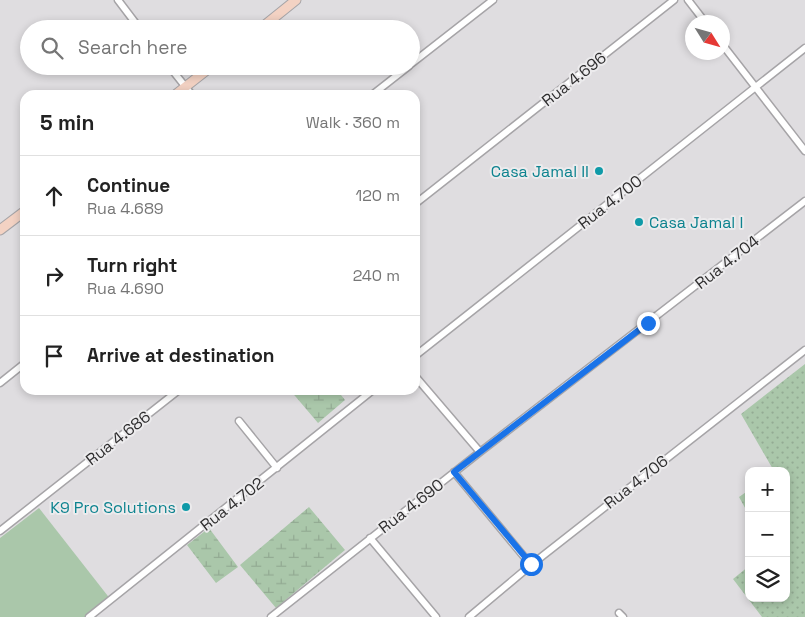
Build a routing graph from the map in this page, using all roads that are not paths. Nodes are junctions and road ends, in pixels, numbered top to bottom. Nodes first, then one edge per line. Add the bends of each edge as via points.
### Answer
1 (118, 0) edge
2 (296, 0) edge
3 (493, 0) edge
4 (674, 0) edge
5 (688, 0) edge
6 (700, 15) edge
7 (133, 20) edge
8 (271, 20) edge
9 (805, 48) edge
10 (730, 54) edge
11 (420, 57) edge
12 (176, 75) edge
13 (200, 75) edge
14 (397, 75) edge
15 (756, 86) junction
16 (185, 87) junction
17 (181, 90) edge
18 (188, 90) edge
19 (378, 90) edge
20 (805, 151) edge
21 (420, 200) edge
22 (805, 201) edge
23 (20, 215) edge
24 (0, 230) edge
25 (648, 323) joint
26 (805, 350) edge
27 (420, 352) edge
28 (20, 368) edge
29 (420, 382) edge
30 (0, 383) edge
31 (174, 395) edge
32 (367, 395) edge
33 (239, 421) dead end
34 (480, 452) junction
35 (278, 468) junction
36 (454, 472) junction
37 (0, 531) edge
38 (370, 538) junction
39 (531, 564) junction
40 (89, 617) edge
41 (271, 617) edge
42 (436, 617) edge
43 (469, 617) edge

1 - 7 street
2 - 8 main road
3 - 11 street
4 - 21 street, Rua 4.696
5 - 6 street
9 - 15 street, Rua 4.700
10 - 15 street
12 - 16 street
13 - 16 main road
14 - 19 street
15 - 20 street
15 - 27 street, Rua 4.700
16 - 17 main road
16 - 18 street
22 - 25 street, Rua 4.704
23 - 24 main road
25 - 34 street, Rua 4.690
26 - 39 street, Rua 4.706
28 - 30 street
29 - 34 street
31 - 37 street, Rua 4.686
32 - 35 street, Rua 4.702
33 - 35 street
34 - 36 street, Rua 4.690
35 - 40 street, Rua 4.702
36 - 38 street, Rua 4.690
36 - 39 street
38 - 41 street, Rua 4.690
38 - 42 street
39 - 43 street, Rua 4.706

